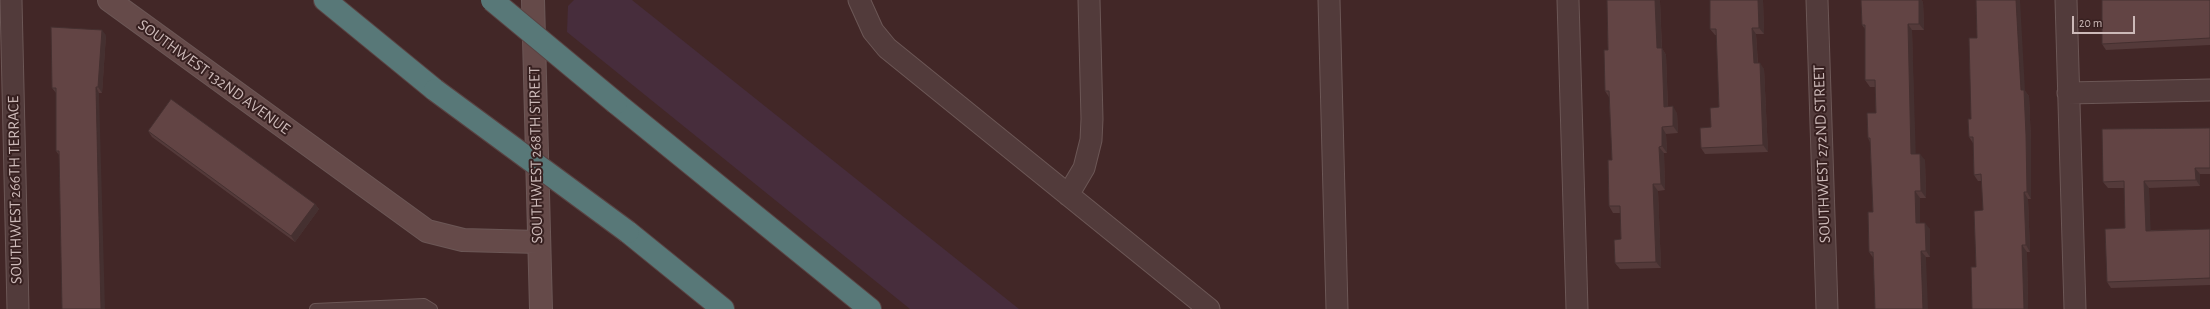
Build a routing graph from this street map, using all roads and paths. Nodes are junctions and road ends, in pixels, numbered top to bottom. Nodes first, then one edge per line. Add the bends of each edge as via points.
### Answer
1 (11, 0) edge
2 (109, 0) edge
3 (325, 0) edge
4 (492, 0) edge
5 (533, 0) edge
6 (859, 0) edge
7 (1089, 0) edge
8 (1329, 0) edge
9 (1568, 0) edge
10 (1817, 0) edge
11 (2066, 0) edge
12 (2210, 90) edge
13 (2068, 93) junction
14 (1068, 195) junction
15 (538, 242) junction
16 (18, 309) edge
17 (315, 309) edge
18 (432, 309) edge
19 (541, 309) edge
20 (723, 309) edge
21 (870, 309) edge
22 (1209, 309) edge
23 (1337, 309) edge
24 (1577, 309) edge
25 (1827, 309) edge
26 (2075, 309) edge

1 - 16 street, SOUTHWEST 266TH TERRACE
2 - 15 street, SOUTHWEST 132ND AVENUE via 427,231 463,240
3 - 20 highway, bridge via 435,90 628,232
4 - 21 highway, bridge
5 - 15 street, SOUTHWEST 268TH STREET
6 - 14 street via 873,31 887,48
7 - 14 street via 1091,140 1084,168
8 - 23 street
9 - 24 street
10 - 25 street, SOUTHWEST 272ND STREET
11 - 13 street
12 - 13 street
13 - 26 street
14 - 22 street
15 - 19 street, SOUTHWEST 268TH STREET
17 - 18 lane via 424,304

